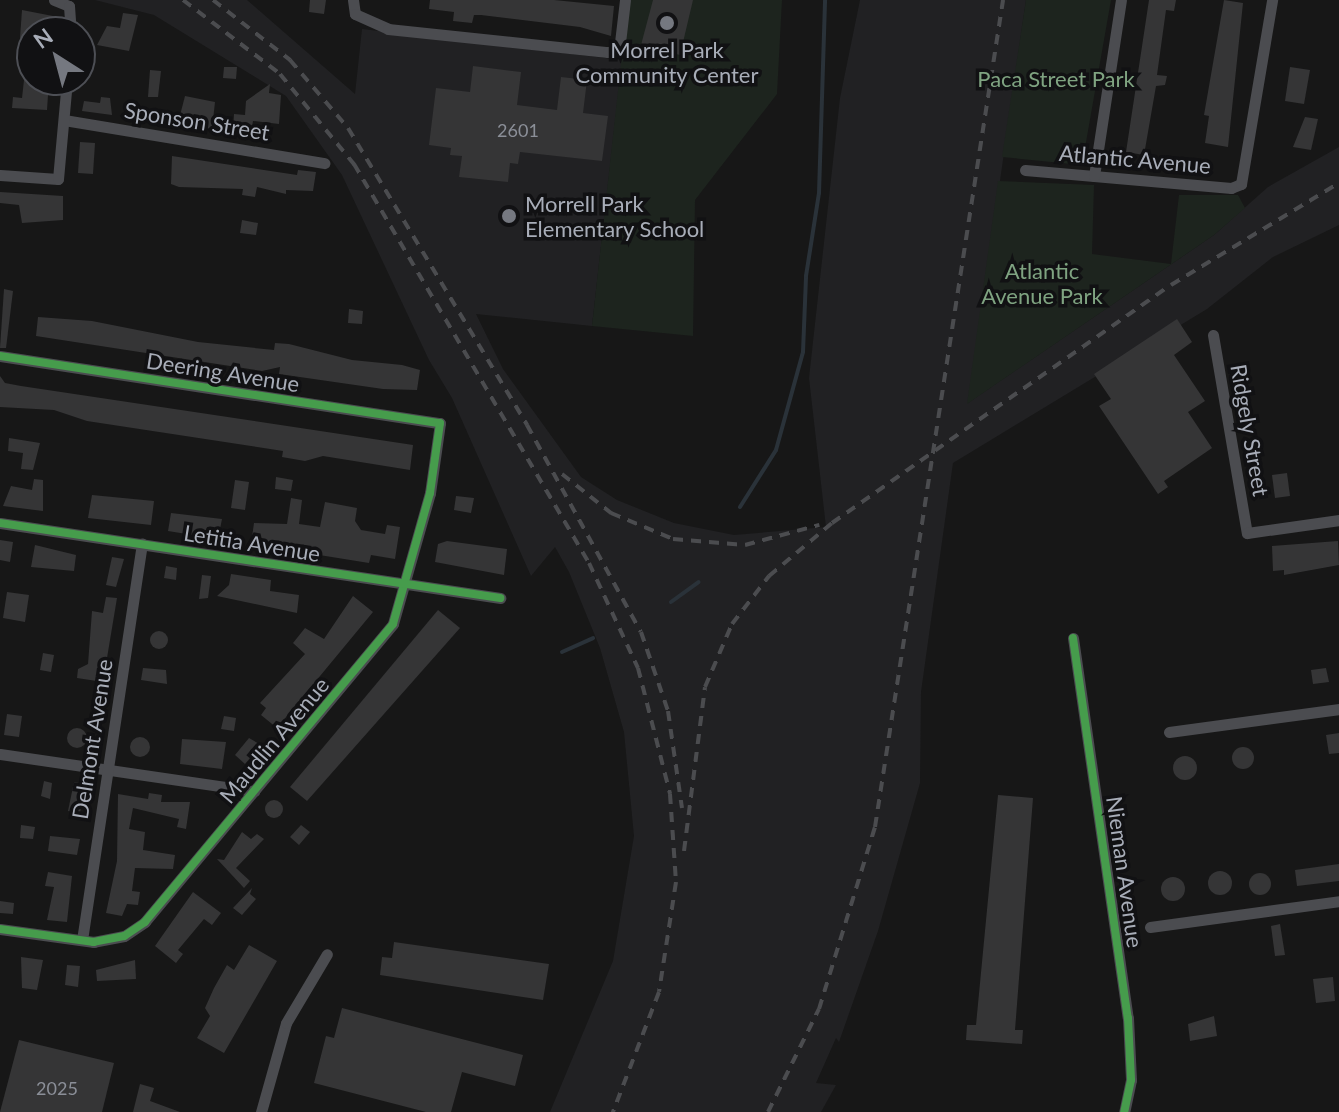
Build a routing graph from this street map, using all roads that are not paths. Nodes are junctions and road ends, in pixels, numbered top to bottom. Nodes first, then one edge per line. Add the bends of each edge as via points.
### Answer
1 (54, 0) edge
2 (353, 0) edge
3 (625, 0) edge
4 (1121, 0) edge
5 (1272, 0) edge
6 (70, 16) edge
7 (66, 96) edge
8 (64, 120) junction
9 (324, 163) dead end
10 (1025, 170) dead end
11 (0, 175) edge
12 (1094, 176) junction
13 (1213, 335) dead end
14 (0, 356) edge
15 (440, 423) joint
16 (1339, 520) edge
17 (0, 523) edge
18 (142, 544) junction
19 (407, 584) junction
20 (500, 598) dead end
21 (1073, 638) dead end
22 (1339, 709) edge
23 (1169, 732) dead end
24 (0, 754) edge
25 (108, 770) junction
26 (254, 791) junction
27 (1339, 901) edge
28 (1150, 927) dead end
29 (0, 929) edge
30 (82, 940) junction
31 (327, 954) dead end
32 (261, 1112) edge
33 (1124, 1112) edge

1 - 6 street via 69,6
2 - 3 street via 355,14 388,29 608,52 619,51
4 - 12 street
5 - 12 street, Atlantic Avenue via 1241,184 1231,188
7 - 8 street
8 - 9 street, Sponson Street
8 - 11 street via 58,179
10 - 12 street, Atlantic Avenue
13 - 16 street, Ridgely Street via 1247,533
14 - 15 street, Deering Avenue
15 - 19 street, Maudlin Avenue via 430,493
17 - 18 street, Letitia Avenue
18 - 19 street, Letitia Avenue
18 - 25 street, Delmont Avenue
19 - 20 street, Letitia Avenue
19 - 26 street, Maudlin Avenue via 385,635
21 - 33 street, Nieman Avenue via 1128,1018 1131,1080
22 - 23 street
24 - 25 street
25 - 26 street
25 - 30 street, Delmont Avenue
26 - 30 street, Maudlin Avenue via 145,922 124,936
27 - 28 street
29 - 30 street, Maudlin Avenue
31 - 32 street via 286,1023

